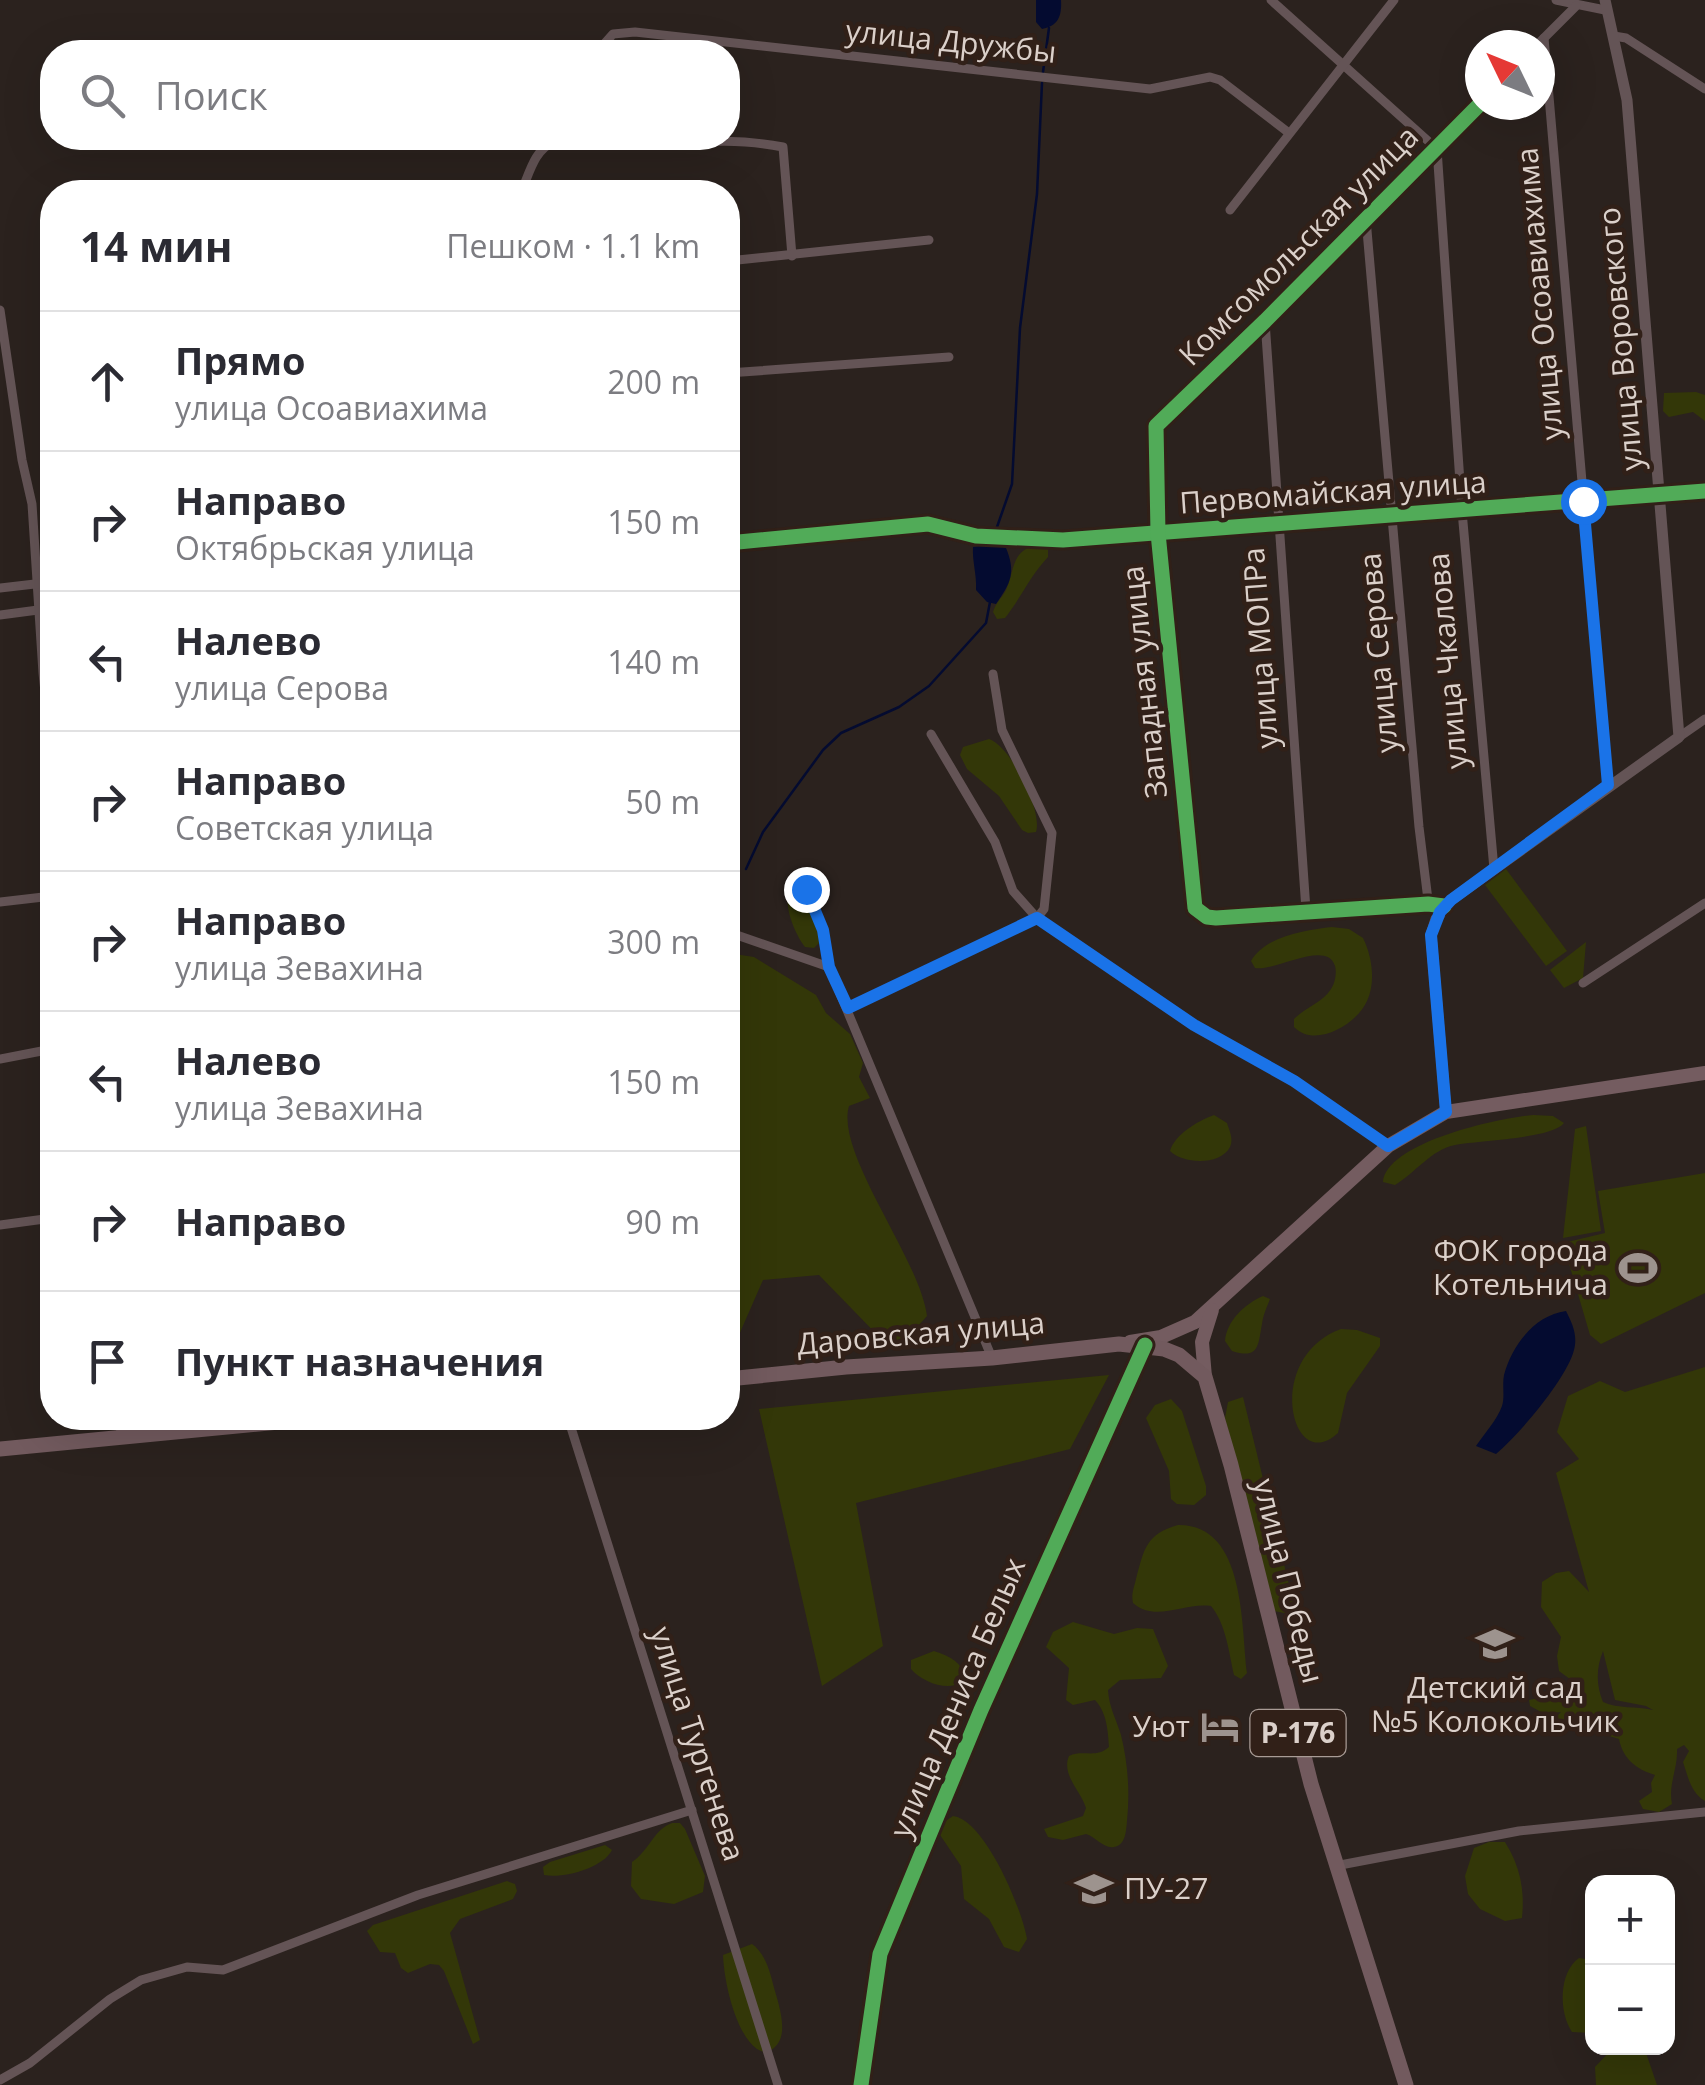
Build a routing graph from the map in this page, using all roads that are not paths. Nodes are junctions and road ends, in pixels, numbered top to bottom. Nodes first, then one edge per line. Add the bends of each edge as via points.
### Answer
1 (1271, 0) edge
2 (1394, 0) edge
3 (1556, 0) edge
4 (1582, 4) edge
5 (1605, 5) edge
6 (1553, 30) edge
7 (1614, 36) junction
8 (608, 40) edge
9 (707, 40) edge
10 (740, 44) edge
11 (1344, 63) junction
12 (1705, 89) edge
13 (1465, 119) edge
14 (1548, 120) edge
15 (1289, 133) junction
16 (740, 144) edge
17 (1437, 148) junction
18 (542, 150) edge
19 (527, 180) edge
20 (1230, 210) dead end
21 (1366, 218) junction
22 (928, 240) dead end
23 (792, 256) junction
24 (740, 260) edge
25 (0, 310) edge
26 (1265, 321) junction
27 (949, 358) dead end
28 (740, 372) edge
29 (1156, 426) joint
30 (1705, 491) edge
31 (1660, 496) junction
32 (1583, 501) junction
33 (1462, 511) junction
34 (1394, 517) junction
35 (1277, 524) junction
36 (1158, 534) junction
37 (740, 542) edge
38 (36, 584) junction
39 (40, 584) edge
40 (0, 588) edge
41 (38, 610) junction
42 (0, 615) edge
43 (40, 631) edge
44 (993, 674) dead end
45 (1705, 719) edge
46 (931, 734) dead end
47 (1679, 736) junction
48 (1608, 785) junction
49 (1494, 869) junction
50 (806, 889) dead end
51 (40, 897) edge
52 (0, 902) edge
53 (1705, 903) edge
54 (1428, 904) junction
55 (1444, 906) junction
56 (1306, 910) junction
57 (1037, 918) junction
58 (1436, 920) junction
59 (740, 936) edge
60 (829, 967) junction
61 (1582, 983) dead end
62 (848, 1008) junction
63 (40, 1051) edge
64 (0, 1059) edge
65 (1705, 1073) edge
66 (1446, 1112) junction
67 (1388, 1146) junction
68 (40, 1220) edge
69 (0, 1225) edge
70 (1214, 1305) junction
71 (1119, 1344) junction
72 (1145, 1345) junction
73 (992, 1358) junction
74 (1205, 1377) junction
75 (740, 1378) edge
76 (121, 1430) edge
77 (189, 1430) edge
78 (572, 1430) edge
79 (121, 1437) junction
80 (0, 1449) edge
81 (692, 1810) junction
82 (1705, 1812) edge
83 (1335, 1866) junction
84 (0, 2080) edge
85 (778, 2085) edge
86 (862, 2085) edge
87 (1406, 2085) edge

1 - 11 street
2 - 11 street
3 - 4 street
4 - 5 street
4 - 6 street
5 - 7 street, улица Воровского
7 - 12 street
7 - 31 street, улица Воровского via 1627,100
8 - 9 street, улица Дружбы via 635,32
10 - 15 street, улица Дружбы via 1150,89 1210,77
11 - 15 street
11 - 17 street
13 - 17 street, Комсомольская улица
14 - 32 street, улица Осоавиахима
15 - 20 street
16 - 23 street via 783,147
17 - 21 street, Комсомольская улица
17 - 33 street, улица Чкалова
18 - 19 street
21 - 26 street, Комсомольская улица
21 - 34 street, улица Серова
22 - 23 street
23 - 24 street
25 - 38 street via 32,504
26 - 29 street, Комсомольская улица
26 - 35 street, улица МОПРа
27 - 28 street
29 - 36 street, Западная улица
30 - 31 street, Первомайская улица
31 - 32 street, Первомайская улица
31 - 47 street, улица Воровского
32 - 33 street, Первомайская улица
32 - 48 street, улица Осоавиахима
33 - 34 street, Первомайская улица
33 - 49 street, улица Чкалова
34 - 35 street, Первомайская улица
34 - 54 street, улица Серова
35 - 36 street, Первомайская улица
35 - 56 street, улица МОПРа
36 - 37 street, Первомайская улица via 1051,540 976,536 928,524
36 - 56 street, Западная улица via 1195,908 1216,918
38 - 39 street
38 - 40 street
38 - 41 street
41 - 42 street
41 - 43 street
44 - 57 street via 1002,730 1052,832 1044,909
45 - 47 street
46 - 57 street via 996,842 1013,891
47 - 48 street
48 - 49 street
49 - 55 street
50 - 60 street
51 - 52 street
53 - 61 street
54 - 55 street
54 - 56 street
54 - 58 street
55 - 58 street
57 - 62 street
57 - 67 street
58 - 66 street via 1431,935
59 - 60 street
60 - 62 street
62 - 73 street
63 - 64 street
65 - 66 main road
66 - 67 main road
67 - 70 main road
68 - 69 street
70 - 71 main road, Даровская улица via 1180,1330
70 - 74 main road, улица Победы via 1204,1326
71 - 72 highway, Даровская улица
71 - 73 highway, Даровская улица
72 - 74 highway, Даровская улица via 1179,1355
72 - 86 street, улица Дениса Белых via 880,1954
73 - 75 highway, Даровская улица
74 - 83 highway, улица Победы / Р-176
76 - 79 street
77 - 79 highway
78 - 81 street, улица Тургенева
79 - 80 highway
81 - 84 street via 418,1896 223,1970 187,1967 141,1980
81 - 85 street, улица Тургенева
82 - 83 street via 1519,1831
83 - 87 highway, улица Победы / Р-176

